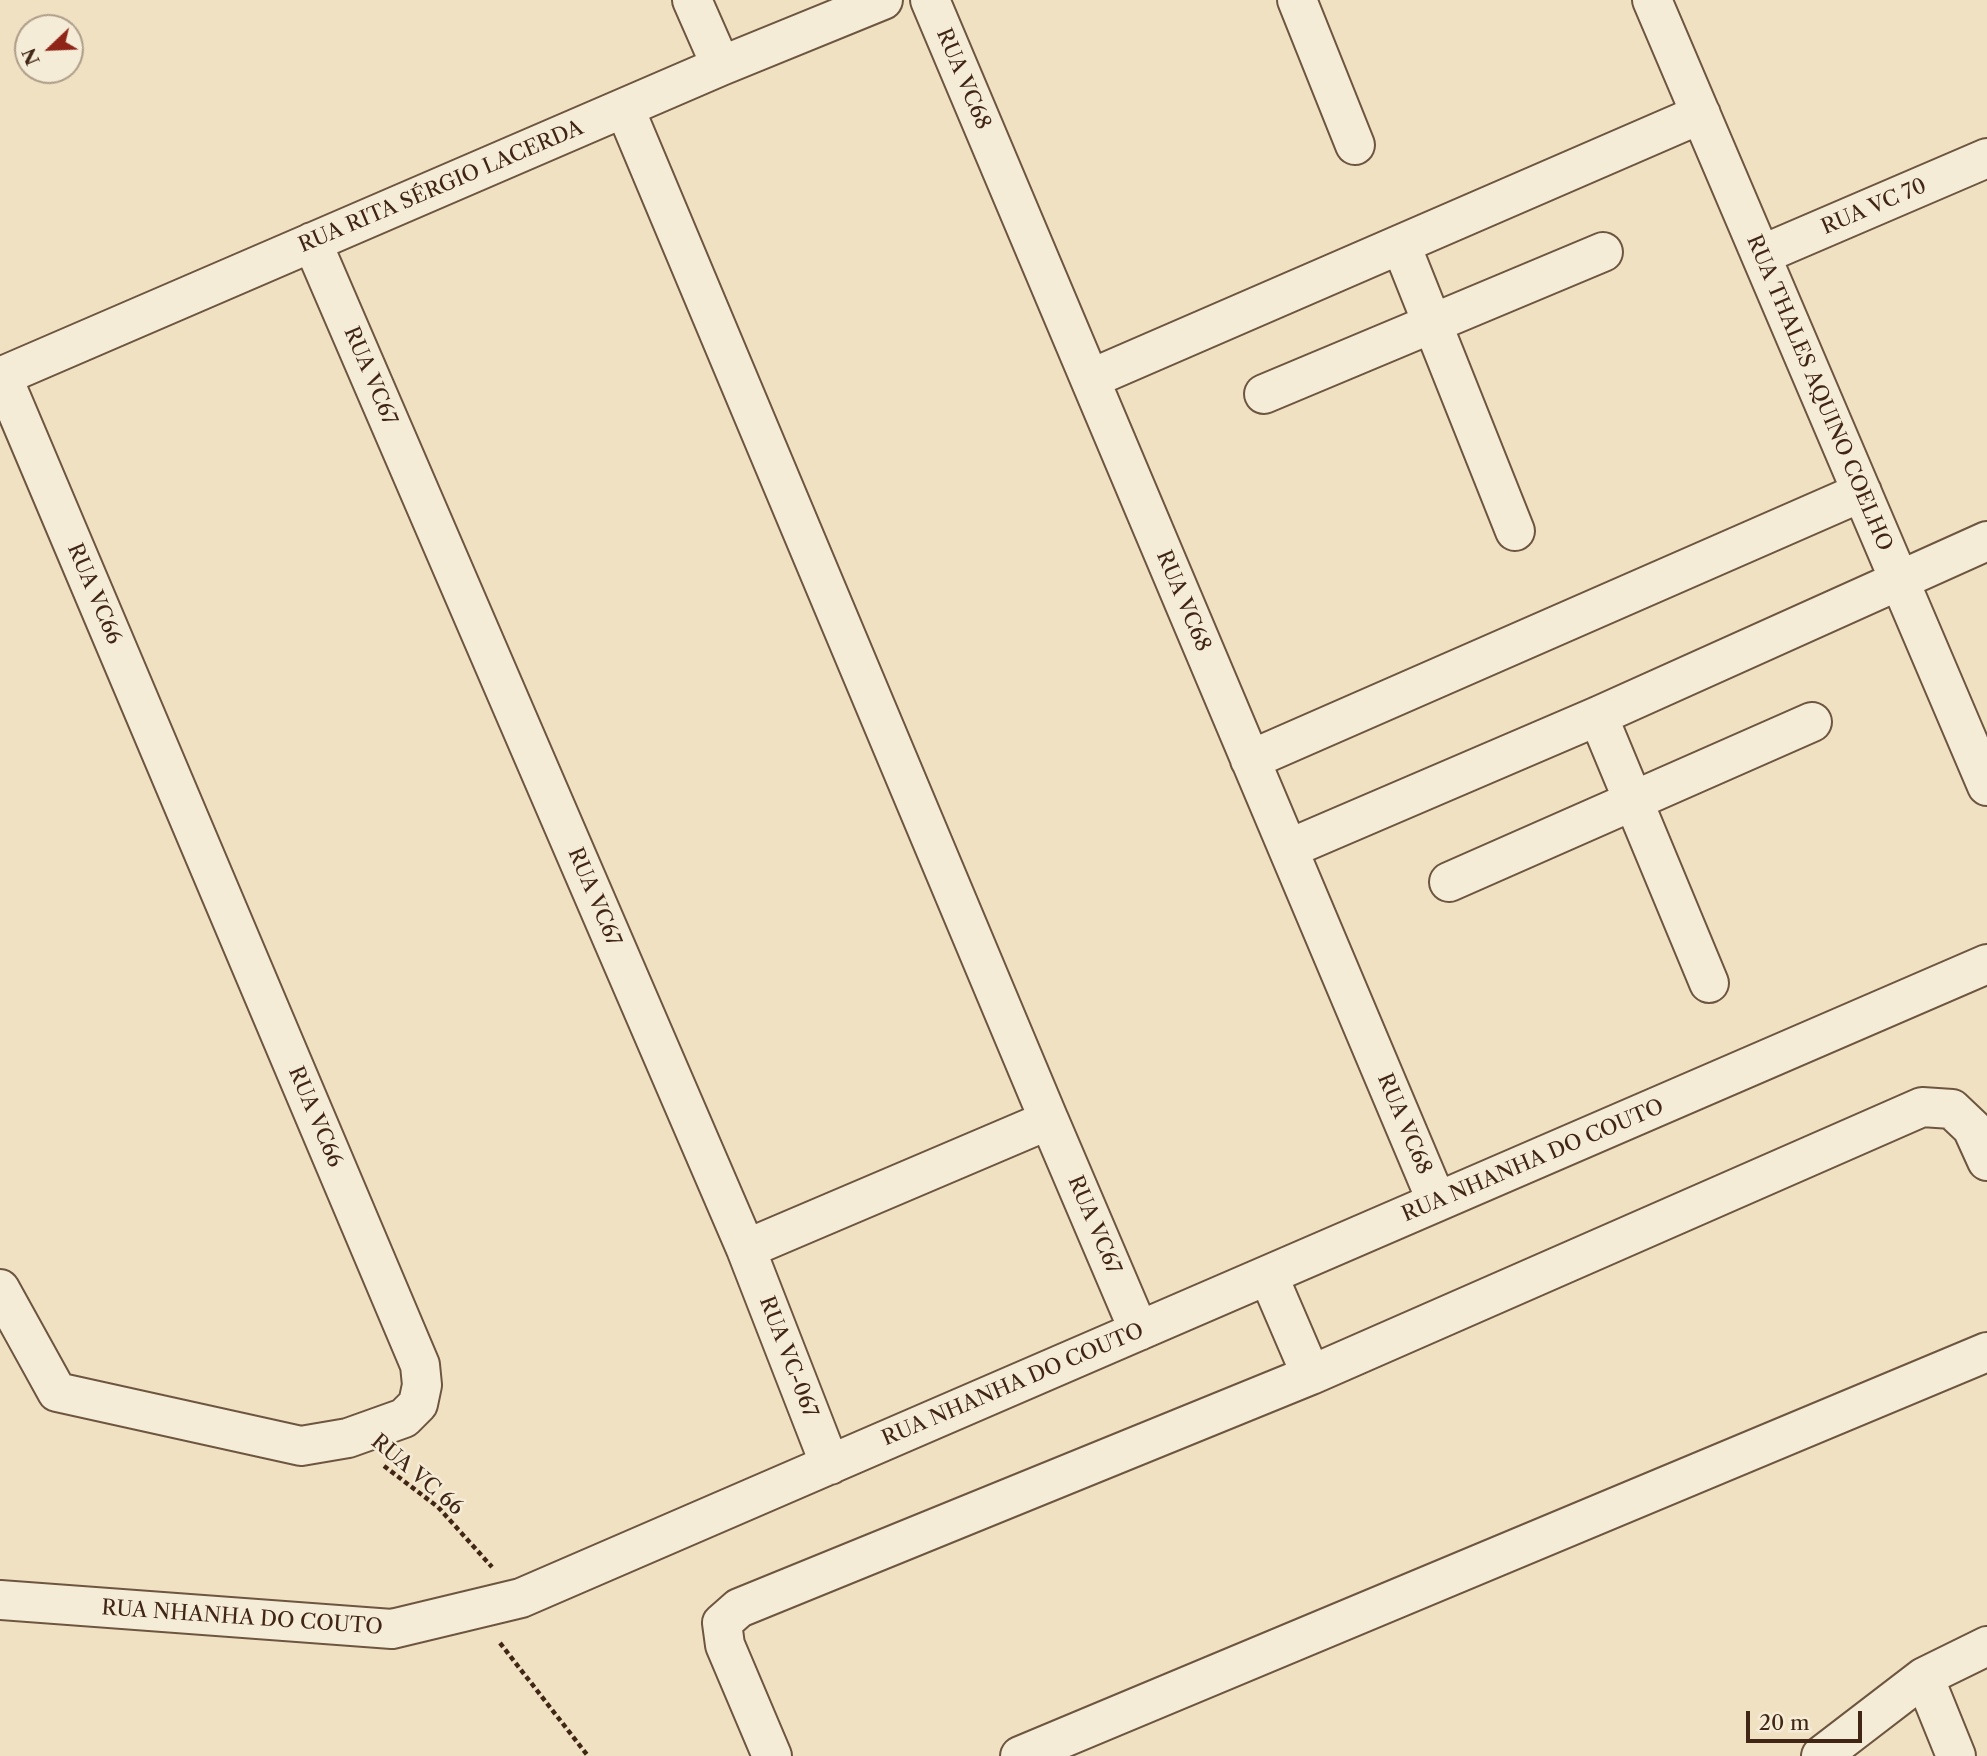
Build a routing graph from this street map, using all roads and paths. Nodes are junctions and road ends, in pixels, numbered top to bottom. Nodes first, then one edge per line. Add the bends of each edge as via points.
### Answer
1 (692, 0) edge
2 (883, 0) edge
3 (930, 0) edge
4 (1297, 0) edge
5 (1652, 0) edge
6 (721, 66) junction
7 (625, 109) junction
8 (1701, 114) junction
9 (1354, 145) dead end
10 (1987, 159) edge
11 (312, 242) junction
12 (1401, 245) junction
13 (1603, 251) dead end
14 (1760, 255) junction
15 (1431, 325) junction
16 (1, 377) edge
17 (1090, 379) junction
18 (1264, 394) dead end
19 (1862, 492) junction
20 (1514, 531) dead end
21 (1987, 541) edge
22 (1899, 582) junction
23 (1598, 716) junction
24 (1812, 722) dead end
25 (1250, 760) junction
26 (1987, 786) edge
27 (1634, 801) junction
28 (1288, 849) junction
29 (1448, 882) dead end
30 (1987, 964) edge
31 (1709, 983) dead end
32 (1049, 1120) junction
33 (1987, 1161) edge
34 (1437, 1202) junction
35 (746, 1249) junction
36 (1268, 1275) junction
37 (0, 1289) edge
38 (1139, 1331) junction
39 (1987, 1352) edge
40 (1311, 1375) junction
41 (348, 1438) junction
42 (830, 1465) junction
43 (521, 1598) junction
44 (0, 1600) edge
45 (474, 1609) junction
46 (1987, 1646) edge
47 (1924, 1677) junction
48 (588, 1756) edge
49 (772, 1756) edge
50 (1020, 1756) edge
51 (1821, 1756) edge
52 (1956, 1756) edge

1 - 6 street
2 - 6 street, RUA RITA SÉRGIO LACERDA
3 - 17 street, RUA VC68
4 - 9 street
5 - 8 street, RUA THALES AQUINO COELHO
6 - 7 street, RUA RITA SÉRGIO LACERDA
7 - 11 street, RUA RITA SÉRGIO LACERDA
7 - 32 street, RUA VC67
8 - 12 street
8 - 14 street, RUA THALES AQUINO COELHO
10 - 14 street, RUA VC 70
11 - 16 street, RUA RITA SÉRGIO LACERDA
11 - 35 street, RUA VC67
12 - 15 street
12 - 17 street
13 - 15 street
14 - 19 street, RUA THALES AQUINO COELHO
15 - 18 street
15 - 20 street
16 - 41 street, RUA VC66 via 420,1365 418,1404 404,1418
17 - 25 street, RUA VC68
19 - 22 street, RUA THALES AQUINO COELHO
19 - 25 street
21 - 22 street
22 - 23 street
22 - 26 street, RUA THALES AQUINO COELHO
23 - 27 street
23 - 28 street
24 - 27 street
25 - 28 street, RUA VC68
27 - 29 street
27 - 31 street
28 - 34 street, RUA VC68
30 - 34 street, RUA NHANHA DO COUTO
32 - 35 street
32 - 38 street, RUA VC67
33 - 40 street via 1972,1128 1952,1109 1922,1107
34 - 36 street, RUA NHANHA DO COUTO
35 - 42 street, RUA VC-067
36 - 38 street, RUA NHANHA DO COUTO
36 - 40 street
37 - 41 street, RUA VC66 via 57,1392 301,1446
38 - 42 street, RUA NHANHA DO COUTO
39 - 50 street
40 - 49 street via 739,1608 722,1623 725,1645
41 - 43 path, RUA VC 66 via 438,1507
42 - 43 street, RUA NHANHA DO COUTO
43 - 45 street, RUA NHANHA DO COUTO
44 - 45 street, RUA NHANHA DO COUTO via 392,1629
45 - 48 path
46 - 47 street
47 - 51 street
47 - 52 street

